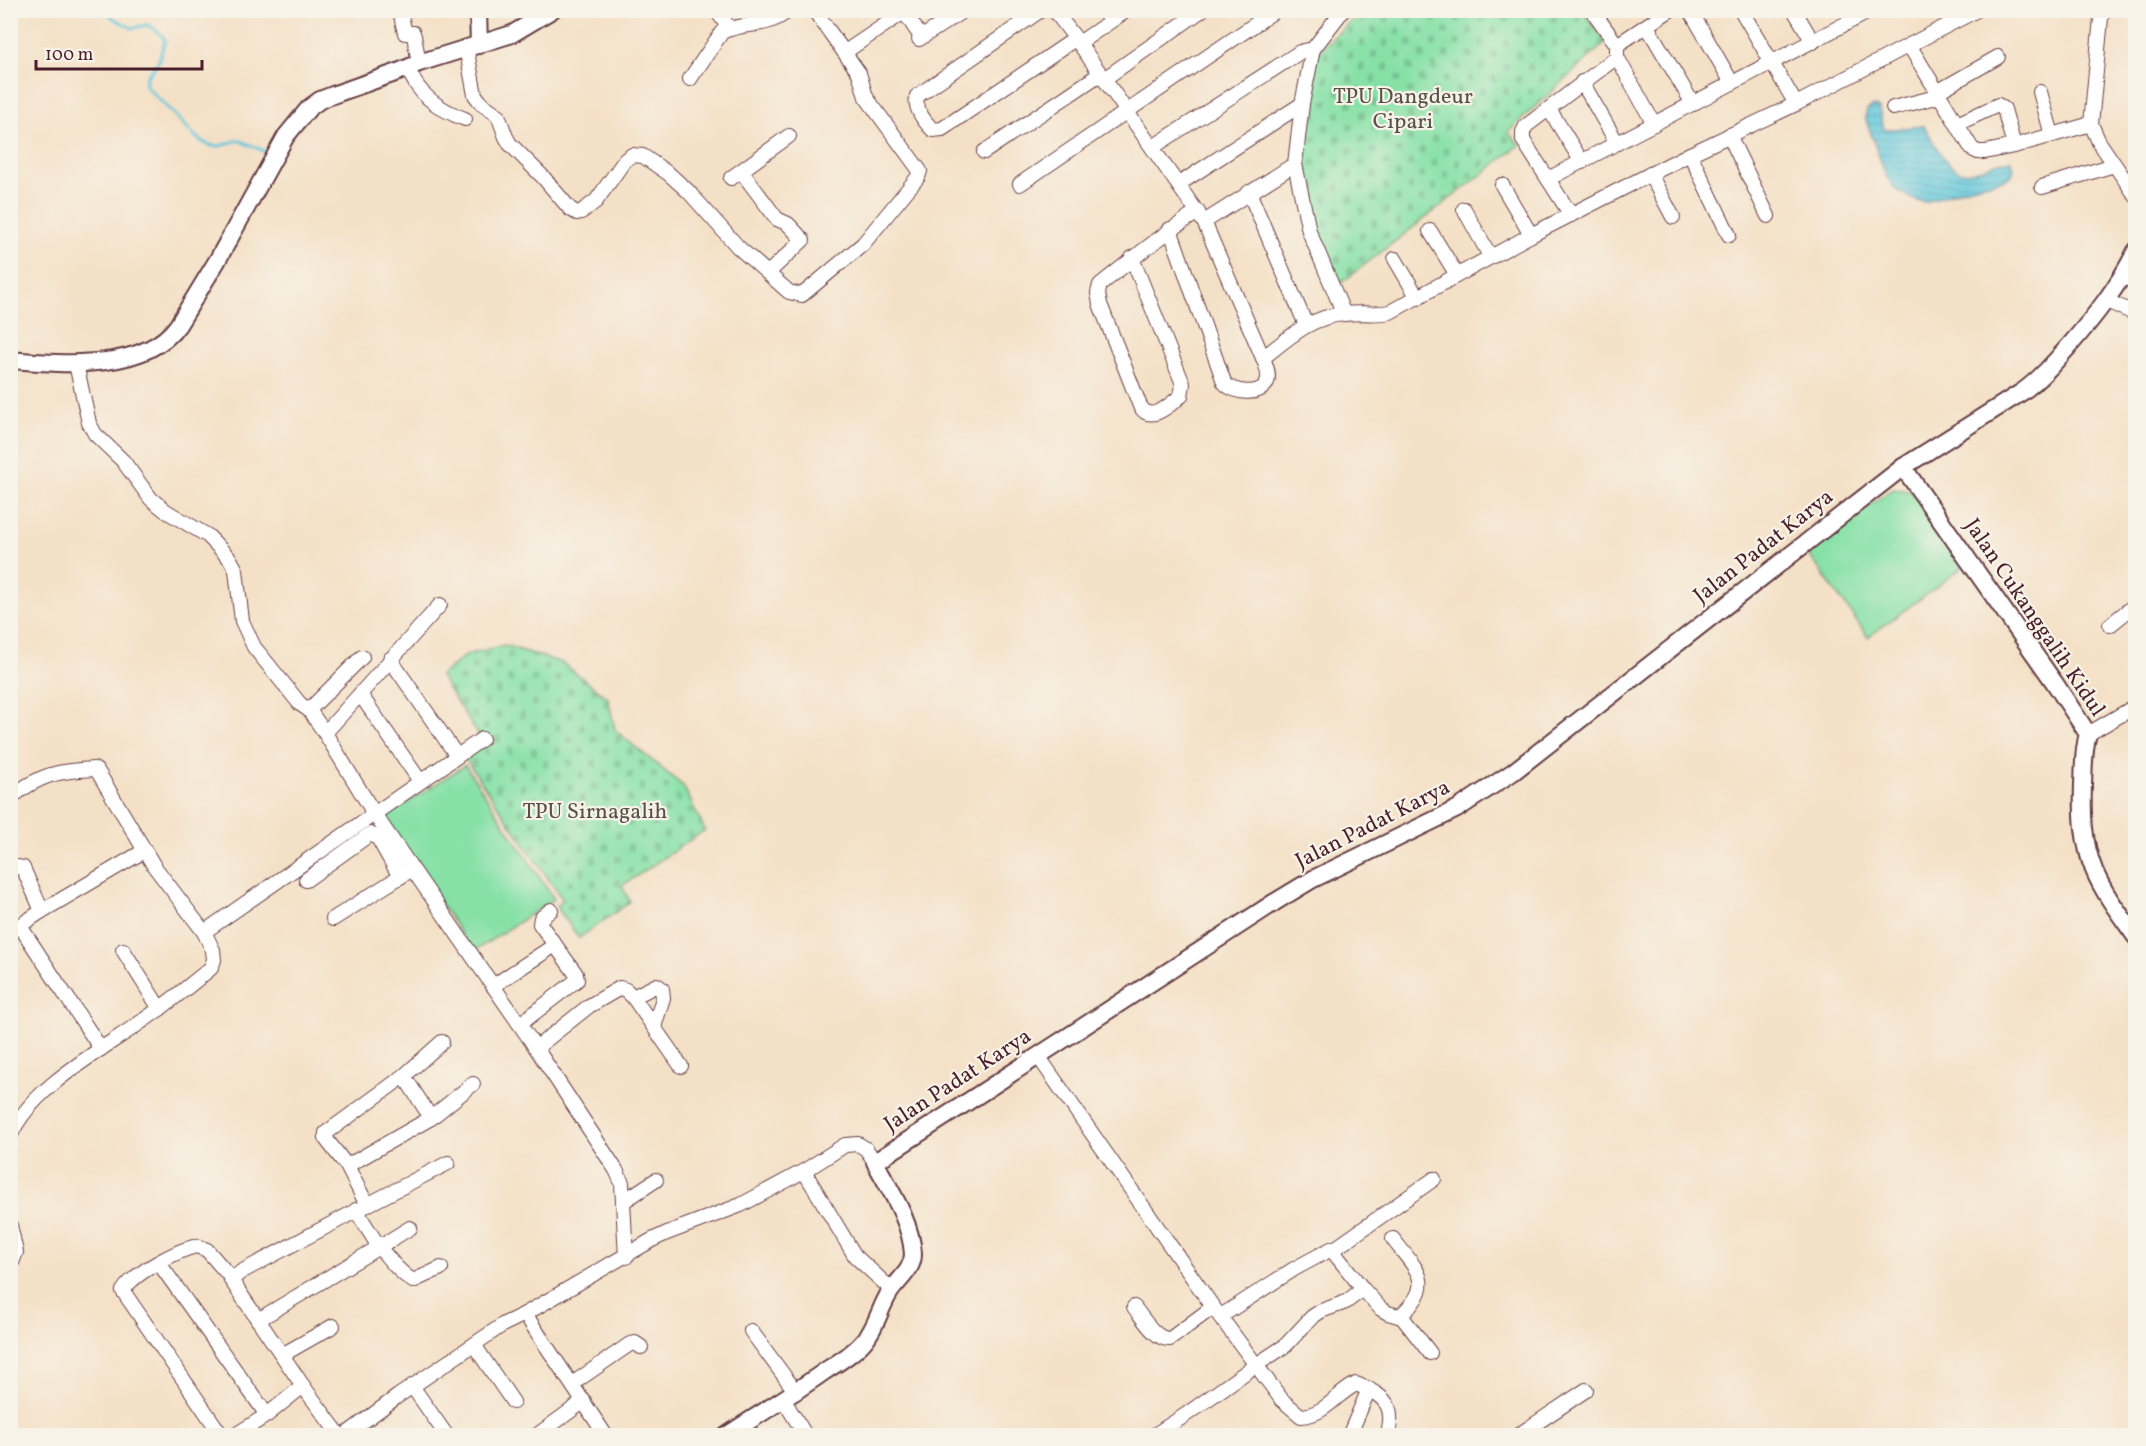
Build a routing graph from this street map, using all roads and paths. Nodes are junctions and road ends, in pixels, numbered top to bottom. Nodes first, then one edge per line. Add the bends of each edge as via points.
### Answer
1 (478, 10) edge
2 (552, 10) edge
3 (716, 10) edge
4 (789, 10) edge
5 (814, 10) edge
6 (964, 10) edge
7 (1041, 10) edge
8 (1054, 10) edge
9 (1127, 10) edge
10 (1202, 10) edge
11 (1276, 10) edge
12 (1343, 10) edge
13 (1592, 10) edge
14 (1690, 10) edge
15 (1742, 10) edge
16 (1794, 10) edge
17 (1872, 10) edge
18 (1977, 10) edge
19 (2103, 10) edge
20 (903, 11) edge
21 (1666, 12) edge
22 (401, 16) dead end
23 (1846, 16) edge
24 (1647, 26) junction
25 (730, 29) junction
26 (1077, 41) junction
27 (1813, 42) junction
28 (1909, 45) junction
29 (473, 46) junction
30 (1312, 49) junction
31 (1617, 51) junction
32 (845, 52) junction
33 (1998, 57) dead end
34 (1773, 63) junction
35 (413, 66) junction
36 (1102, 76) junction
37 (690, 79) dead end
38 (1582, 82) junction
39 (1732, 83) junction
40 (2040, 92) dead end
41 (1939, 94) junction
42 (1302, 104) junction
43 (1693, 104) junction
44 (1796, 104) junction
45 (1893, 108) dead end
46 (1549, 109) junction
47 (1127, 112) junction
48 (465, 119) dead end
49 (1654, 124) junction
50 (1957, 124) junction
51 (2091, 124) junction
52 (1729, 135) junction
53 (2052, 135) junction
54 (789, 136) dead end
55 (1617, 143) junction
56 (2014, 146) junction
57 (1153, 147) junction
58 (984, 152) dead end
59 (1689, 154) junction
60 (1582, 162) junction
61 (1295, 164) junction
62 (2114, 165) junction
63 (1650, 174) junction
64 (1548, 179) junction
65 (1020, 184) dead end
66 (1179, 184) junction
67 (1502, 185) dead end
68 (2042, 187) dead end
69 (1249, 192) junction
70 (2136, 196) edge
71 (1464, 209) dead end
72 (1571, 215) junction
73 (1768, 216) dead end
74 (1201, 217) junction
75 (1673, 217) dead end
76 (1170, 229) junction
77 (1430, 231) dead end
78 (1532, 235) junction
79 (1729, 235) dead end
80 (2136, 251) edge
81 (1490, 256) junction
82 (1132, 258) junction
83 (1395, 259) dead end
84 (768, 273) junction
85 (1457, 275) junction
86 (2129, 279) edge
87 (1418, 298) junction
88 (2107, 301) junction
89 (1344, 314) junction
90 (2136, 314) edge
91 (1306, 325) junction
92 (1263, 358) junction
93 (10, 360) edge
94 (76, 364) junction
95 (1903, 467) junction
96 (2136, 604) edge
97 (440, 605) dead end
98 (2110, 625) dead end
99 (362, 657) dead end
100 (390, 659) junction
101 (360, 694) junction
102 (2136, 706) edge
103 (309, 710) junction
104 (325, 733) junction
105 (2088, 734) junction
106 (482, 740) dead end
107 (457, 756) junction
108 (420, 781) junction
109 (10, 798) edge
110 (375, 815) junction
111 (144, 850) junction
112 (17, 867) dead end
113 (413, 869) junction
114 (400, 877) junction
115 (306, 880) dead end
116 (551, 910) dead end
117 (42, 911) junction
118 (333, 919) dead end
119 (15, 929) edge
120 (2134, 931) edge
121 (204, 932) junction
122 (555, 945) junction
123 (123, 950) dead end
124 (493, 986) junction
125 (633, 997) junction
126 (160, 1009) junction
127 (520, 1024) junction
128 (654, 1027) junction
129 (442, 1042) dead end
130 (536, 1048) junction
131 (101, 1049) junction
132 (1038, 1056) junction
133 (681, 1066) dead end
134 (404, 1076) junction
135 (472, 1084) dead end
136 (431, 1118) junction
137 (10, 1137) edge
138 (876, 1162) junction
139 (448, 1163) dead end
140 (347, 1166) junction
141 (804, 1172) junction
142 (1434, 1179) dead end
143 (656, 1180) dead end
144 (624, 1201) junction
145 (362, 1208) junction
146 (10, 1226) edge
147 (410, 1228) dead end
148 (1394, 1239) dead end
149 (379, 1247) junction
150 (1334, 1250) junction
151 (626, 1257) junction
152 (159, 1263) junction
153 (10, 1268) edge
154 (441, 1268) dead end
155 (232, 1279) junction
156 (891, 1289) junction
157 (1363, 1289) junction
158 (1134, 1307) dead end
159 (1217, 1312) junction
160 (525, 1314) junction
161 (1400, 1316) junction
162 (258, 1320) junction
163 (333, 1326) dead end
164 (751, 1331) dead end
165 (474, 1345) junction
166 (641, 1347) dead end
167 (1430, 1353) dead end
168 (282, 1355) junction
169 (1256, 1365) junction
170 (572, 1384) junction
171 (303, 1386) junction
172 (412, 1386) junction
173 (1369, 1389) junction
174 (1587, 1390) dead end
175 (789, 1396) junction
176 (584, 1401) junction
177 (513, 1402) dead end
178 (267, 1415) junction
179 (222, 1436) edge
180 (234, 1436) edge
181 (342, 1436) edge
182 (447, 1436) edge
183 (536, 1436) edge
184 (606, 1436) edge
185 (726, 1436) edge
186 (806, 1436) edge
187 (1153, 1436) edge
188 (1349, 1436) edge
189 (1389, 1436) edge
190 (1516, 1436) edge

1 - 29 street
2 - 29 street via 512,34
3 - 25 street
4 - 25 street via 770,23
5 - 32 street
6 - 20 street via 918,35
7 - 26 street via 917,96 918,110 933,130 942,129
8 - 26 street
9 - 26 street
10 - 36 street
11 - 47 street
12 - 30 street
13 - 31 street
14 - 39 street
15 - 34 street
16 - 27 street
17 - 23 street
18 - 28 street
19 - 51 street
20 - 32 street
21 - 24 street
22 - 35 street via 403,31 414,36
23 - 27 street
24 - 31 street
24 - 43 street
25 - 37 street via 722,32 710,47
26 - 36 street
27 - 34 street
28 - 41 street
28 - 44 street
29 - 35 street
29 - 84 street via 475,95 498,115 510,144 570,209 577,213 591,206 626,160 632,155 643,156 689,192 738,247
30 - 42 street
30 - 57 street via 1300,52
31 - 38 street
31 - 49 street
32 - 84 street via 862,78 866,97 920,171 918,177 863,244 802,295 789,292
33 - 41 street
34 - 39 street
34 - 44 street
35 - 48 street via 417,87 450,114
35 - 94 street via 320,100 297,121 165,341 128,358
36 - 47 street
36 - 58 street
38 - 46 street
38 - 55 street
39 - 43 street
40 - 53 street
41 - 45 street
41 - 50 street
42 - 61 street
42 - 66 street
43 - 49 street
44 - 52 street
46 - 60 street
46 - 64 street via 1523,132 1523,140
47 - 57 street
47 - 65 street
49 - 55 street
50 - 56 street via 1978,152
50 - 56 street via 2002,106
51 - 53 street
51 - 62 street
52 - 59 street
52 - 73 street
53 - 56 street
54 - 84 street via 736,175 777,219 788,224 803,240
55 - 60 street
57 - 66 street
59 - 63 street
59 - 79 street
60 - 64 street
61 - 69 street
61 - 89 street via 1309,231
62 - 68 street
62 - 70 street
63 - 72 street
63 - 75 street
64 - 72 street
66 - 74 street
67 - 78 street
69 - 74 street
69 - 91 street
71 - 81 street
72 - 78 street
74 - 76 street
74 - 92 street
76 - 82 street
76 - 92 street via 1225,384 1239,391 1264,387 1268,379
77 - 85 street
78 - 81 street
80 - 86 street, Jalan Padat Karya
81 - 85 street
82 - 82 street via 1100,285 1098,293 1140,406 1150,414 1181,396 1183,384
83 - 87 street
85 - 87 street
86 - 88 street, Jalan Padat Karya
87 - 89 street via 1390,312
88 - 90 street
88 - 95 street, Jalan Padat Karya via 2040,379
89 - 91 street
91 - 92 street
93 - 94 street
94 - 103 street via 95,434 123,461 151,499 208,536 230,559 236,570 242,621 254,647
95 - 105 street, Jalan Cukanggalih Kidul
95 - 132 street, Jalan Padat Karya via 1484,792 1313,879
96 - 98 street
97 - 100 street
99 - 103 street
100 - 101 street
100 - 107 street
101 - 104 street
101 - 108 street
102 - 105 street
103 - 104 street
104 - 110 street
105 - 120 street, Jalan Cukanggalih Kidul via 2084,746 2086,845 2094,872
106 - 107 street
107 - 108 street
108 - 110 street
109 - 111 street via 43,776 94,769 105,781
110 - 113 street
110 - 121 street
111 - 117 street
111 - 121 street
112 - 117 street via 23,868
113 - 114 street
113 - 124 street
114 - 115 street via 382,843 370,834
114 - 118 street
116 - 122 street via 540,923
117 - 119 street
119 - 131 street
121 - 126 street via 213,950 213,964
122 - 124 street
122 - 127 street via 577,980
123 - 126 street
124 - 127 street
125 - 128 street
125 - 128 street via 657,985 662,988
125 - 130 street via 620,988 611,992
126 - 131 street
127 - 130 street
128 - 133 street
129 - 134 street
130 - 144 street via 616,1170
131 - 137 street via 51,1085 16,1122
132 - 138 street, Jalan Padat Karya
132 - 159 street
134 - 136 street
134 - 140 street via 326,1133 326,1140
135 - 136 street
136 - 140 street
138 - 141 street via 866,1149 853,1143
138 - 156 street, Jalan Padat Karya via 907,1225 913,1257 910,1268
139 - 145 street
140 - 145 street
141 - 151 street via 741,1205 667,1233
141 - 156 street via 855,1256
142 - 150 street
143 - 144 street
144 - 151 street
145 - 149 street
145 - 155 street
146 - 153 street via 16,1252
147 - 149 street
148 - 161 street via 1421,1279 1417,1299
149 - 154 street via 413,1281
149 - 162 street
150 - 157 street
150 - 159 street via 1329,1249
151 - 160 street
152 - 155 street via 190,1248 202,1247
152 - 178 street
152 - 179 street via 126,1285 123,1292
155 - 162 street
156 - 175 street, Jalan Padat Karya via 862,1344
157 - 161 street via 1382,1309
157 - 169 street via 1346,1302 1312,1317 1285,1346
158 - 159 street via 1164,1339
159 - 169 street
160 - 165 street
160 - 170 street
161 - 167 street
162 - 168 street
163 - 168 street
164 - 175 street
165 - 172 street
165 - 177 street
166 - 170 street via 630,1344
168 - 171 street
169 - 173 street via 1282,1400 1300,1416 1319,1412 1356,1384
169 - 187 street
170 - 176 street
171 - 178 street
171 - 181 street
172 - 181 street
172 - 182 street
173 - 188 street
173 - 189 street via 1379,1395 1391,1415
174 - 190 street
175 - 185 street, Jalan Padat Karya
175 - 186 street
176 - 183 street
176 - 184 street
178 - 180 street

